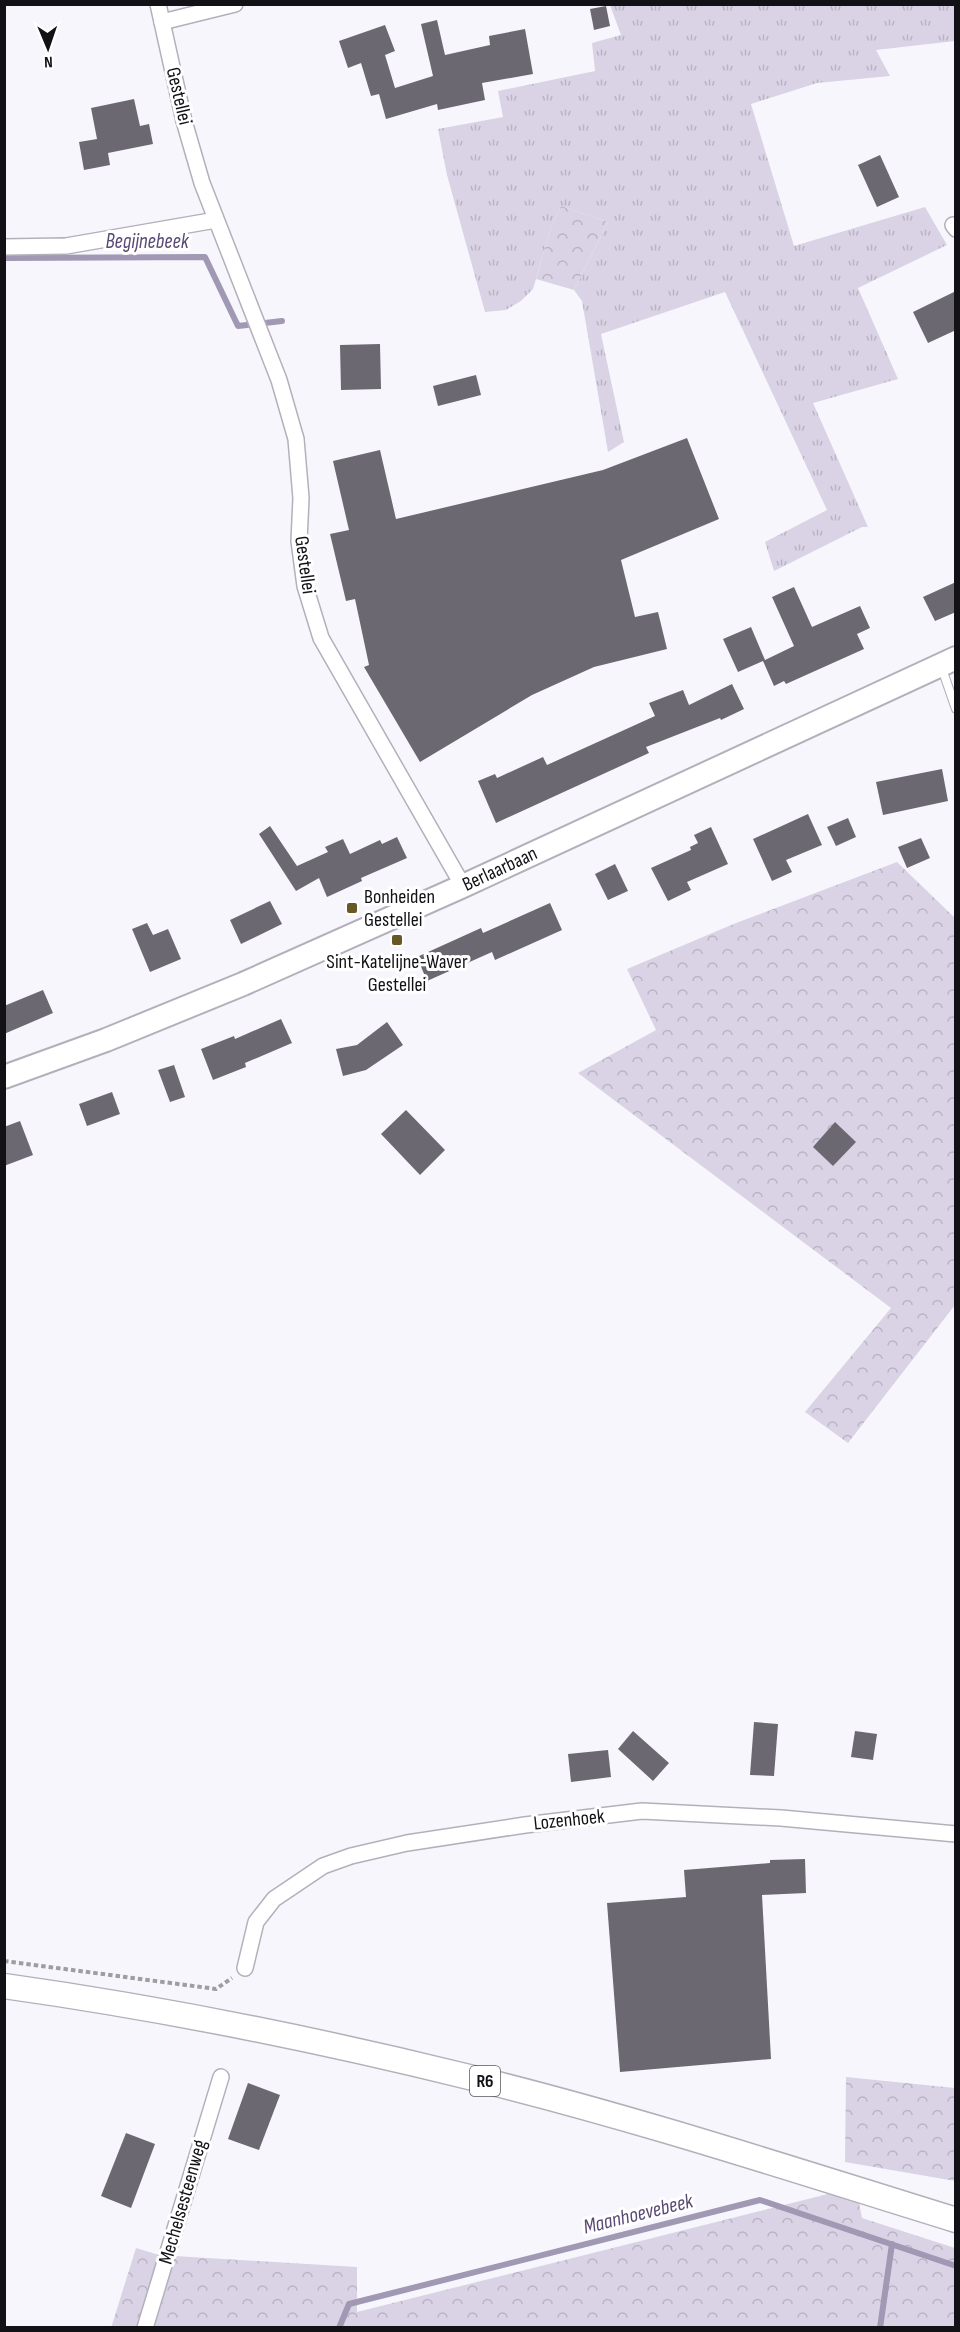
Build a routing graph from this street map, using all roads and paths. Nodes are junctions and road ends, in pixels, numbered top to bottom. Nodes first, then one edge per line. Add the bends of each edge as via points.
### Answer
1 (158, 4) edge
2 (235, 4) edge
3 (162, 22) junction
4 (216, 220) junction
5 (4, 247) edge
6 (948, 662) edge
7 (956, 709) edge
8 (463, 886) junction
9 (4, 1077) edge
10 (956, 1834) edge
11 (4, 1961) edge
12 (245, 1968) joint
13 (4, 1986) edge
14 (221, 2078) dead end
15 (956, 2220) edge
16 (145, 2328) edge

1 - 3 street, Gestellei
2 - 3 street
3 - 4 street, Gestellei via 184,121
4 - 5 street via 66,246
4 - 8 street, Gestellei via 279,380 296,439 301,498 299,541 305,586 321,638
6 - 7 lane
6 - 8 street, Berlaarbaan
8 - 9 street, Berlaarbaan via 243,984
10 - 12 street, Lozenhoek via 781,1818 642,1811 407,1843 323,1866 274,1899 256,1922
11 - 12 path via 216,1989
13 - 15 main road, R6 via 161,2010 328,2043 460,2075 609,2115
14 - 16 street, Mechelsesteenweg

